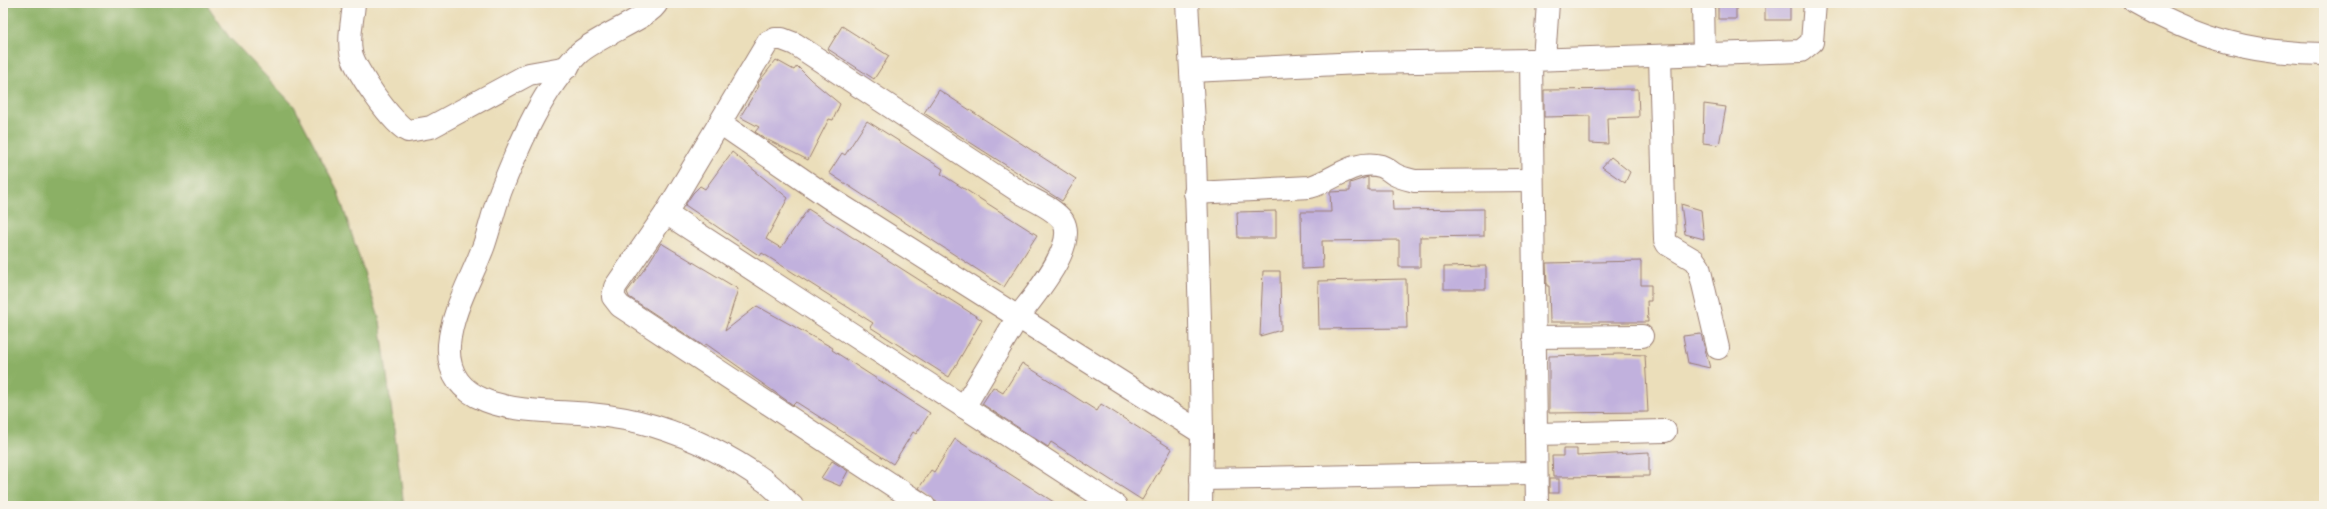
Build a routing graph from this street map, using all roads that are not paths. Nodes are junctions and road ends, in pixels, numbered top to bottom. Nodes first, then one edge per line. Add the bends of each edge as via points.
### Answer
1 (354, 3) edge
2 (657, 3) edge
3 (1187, 3) edge
4 (1548, 3) edge
5 (1703, 3) edge
6 (1815, 3) edge
7 (2136, 3) edge
8 (2324, 54) edge
9 (1704, 55) junction
10 (1660, 56) junction
11 (1538, 60) junction
12 (568, 67) junction
13 (1191, 71) junction
14 (720, 123) junction
15 (1532, 180) junction
16 (1195, 193) junction
17 (666, 213) junction
18 (1018, 317) junction
19 (1642, 336) dead end
20 (1534, 337) junction
21 (1718, 348) dead end
22 (964, 407) junction
23 (1665, 431) dead end
24 (1202, 433) junction
25 (1536, 434) junction
26 (1536, 473) junction
27 (1201, 479) junction
28 (792, 506) edge
29 (924, 506) edge
30 (1116, 506) edge
31 (1200, 506) edge
32 (1537, 506) edge

1 - 12 street via 350,43 355,64 397,124 408,131 431,127 529,74
2 - 12 street via 649,13 579,53
3 - 13 street
4 - 11 street
5 - 9 street
6 - 9 street via 1812,42 1801,51
7 - 8 street via 2205,37 2267,51
9 - 10 street
10 - 11 street
10 - 21 street via 1665,240 1667,244 1694,260 1699,267
11 - 13 street via 1360,63
11 - 15 street
12 - 28 street via 536,115 502,187 484,245 452,327 449,348 451,370 458,383 472,394 500,406 590,414 654,426 715,450 766,481
13 - 16 street
14 - 17 street
14 - 18 street via 828,197
14 - 18 street via 768,42 782,39 795,44 1058,215 1066,229 1066,242 1049,276
15 - 16 street via 1415,181 1402,178 1382,166 1364,164 1351,167 1310,187
15 - 20 street
16 - 24 street
17 - 22 street
17 - 29 street via 615,287 613,292 616,301 725,376
18 - 22 street
18 - 24 street
19 - 20 street
20 - 25 street
22 - 30 street
23 - 25 street
24 - 27 street
25 - 26 street
26 - 27 street
26 - 32 street
27 - 31 street

